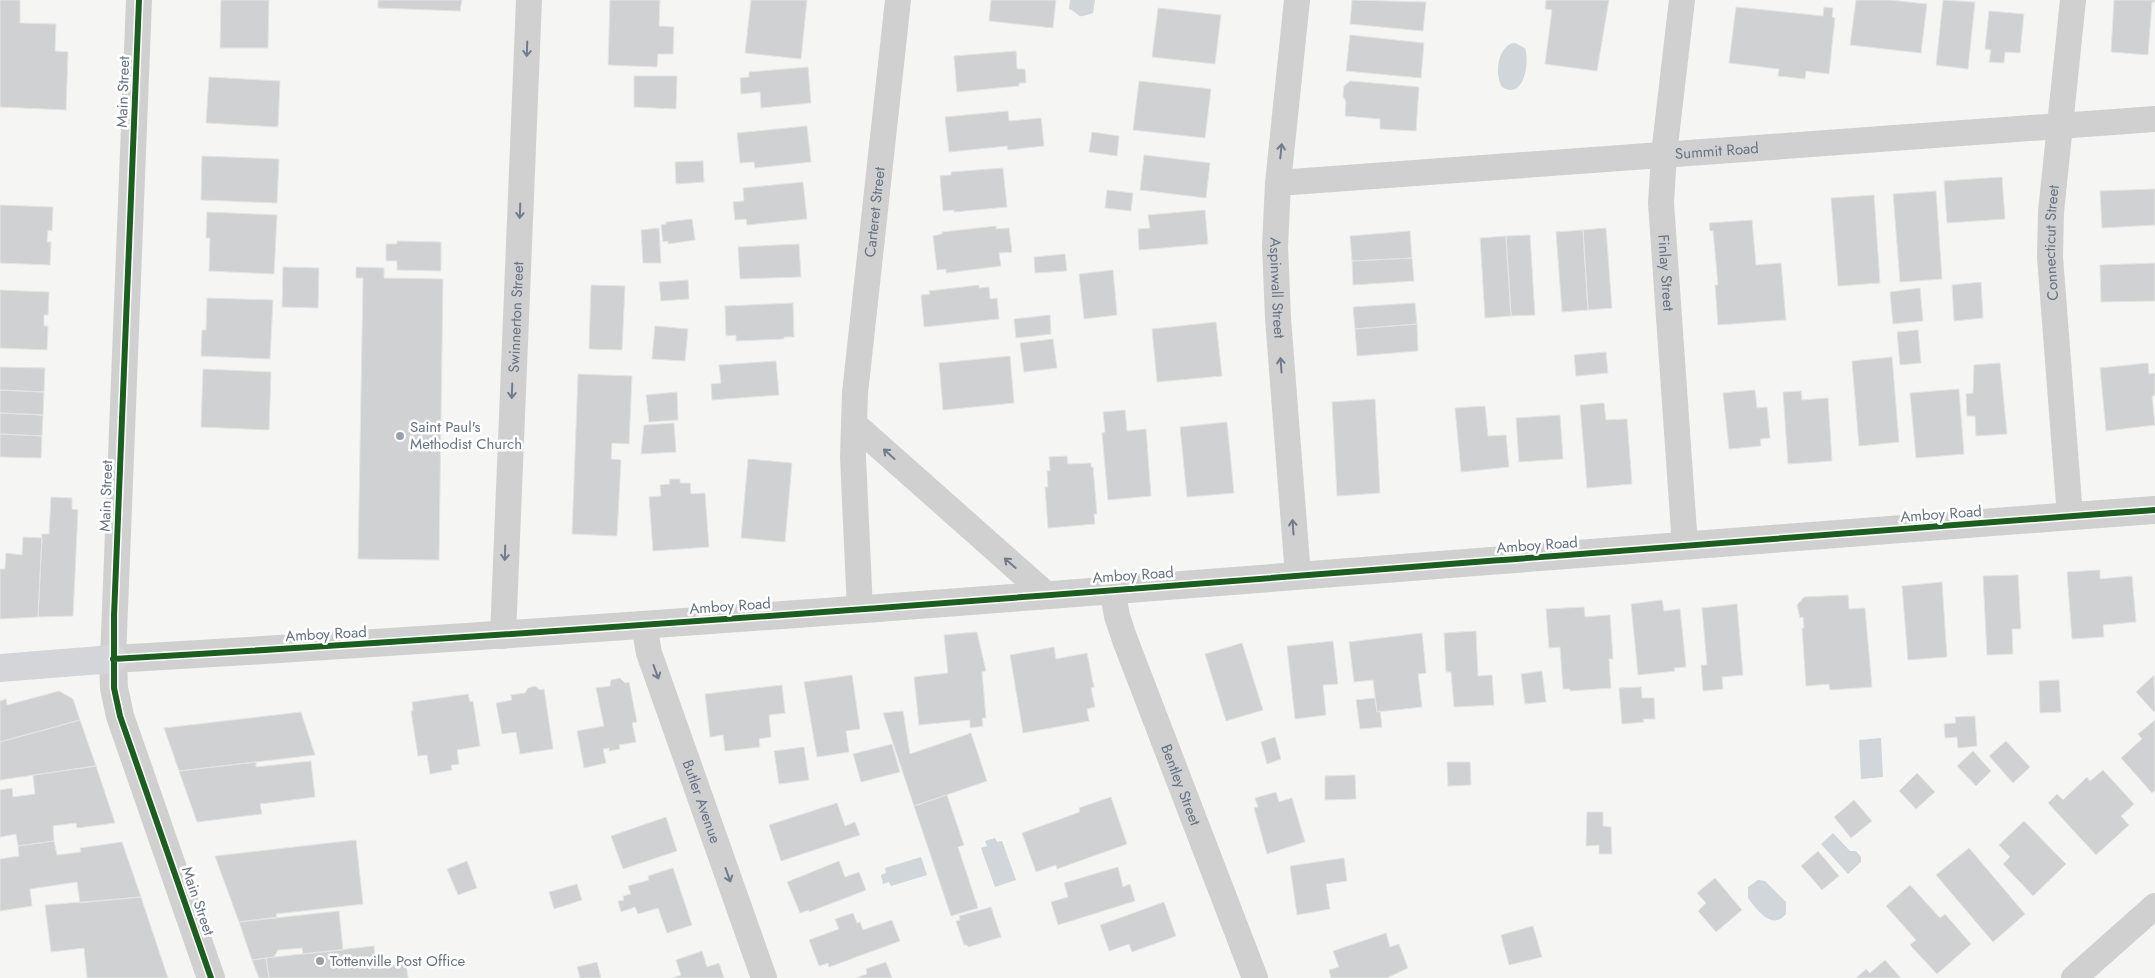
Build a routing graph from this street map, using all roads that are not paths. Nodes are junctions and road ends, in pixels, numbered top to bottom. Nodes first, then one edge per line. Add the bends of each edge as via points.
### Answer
1 (139, 0) edge
2 (529, 0) edge
3 (898, 0) edge
4 (1297, 0) edge
5 (1682, 0) edge
6 (2073, 0) edge
7 (2155, 119) edge
8 (2059, 126) junction
9 (1664, 154) junction
10 (1278, 183) junction
11 (854, 424) junction
12 (2155, 510) edge
13 (2070, 516) junction
14 (1685, 546) junction
15 (1298, 576) junction
16 (1112, 589) junction
17 (1047, 595) junction
18 (860, 610) junction
19 (644, 625) junction
20 (503, 636) junction
21 (113, 659) junction
22 (0, 668) edge
23 (2155, 906) edge
24 (211, 978) edge
25 (764, 978) edge
26 (1255, 978) edge
27 (2074, 978) edge

1 - 21 street, Main Street
2 -> 20 street, Swinnerton Street
3 - 11 street, Carteret Street via 859,350
10 -> 4 street, Aspinwall Street
5 - 9 street, Finlay Street
6 - 8 street, Connecticut Street
7 - 8 street, Summit Road
8 - 9 street, Summit Road
8 - 13 street, Connecticut Street via 2050,257
9 - 10 street, Summit Road
9 - 14 street, Finlay Street via 1661,203
15 -> 10 street, Aspinwall Street via 1276,281
17 -> 11 street
11 - 18 street, Carteret Street
12 - 13 street, Amboy Road
13 - 14 street, Amboy Road
14 - 15 street, Amboy Road
15 - 16 street, Amboy Road
16 - 17 street, Amboy Road
16 - 26 street, Bentley Street via 1125,640
17 - 18 street, Amboy Road
18 - 19 street, Amboy Road
19 - 20 street, Amboy Road
19 -> 25 street, Butler Avenue via 649,654
20 - 21 street, Amboy Road
21 - 22 main road, Amboy Road
21 - 24 street, Main Street via 114,688 120,716
23 - 27 street

